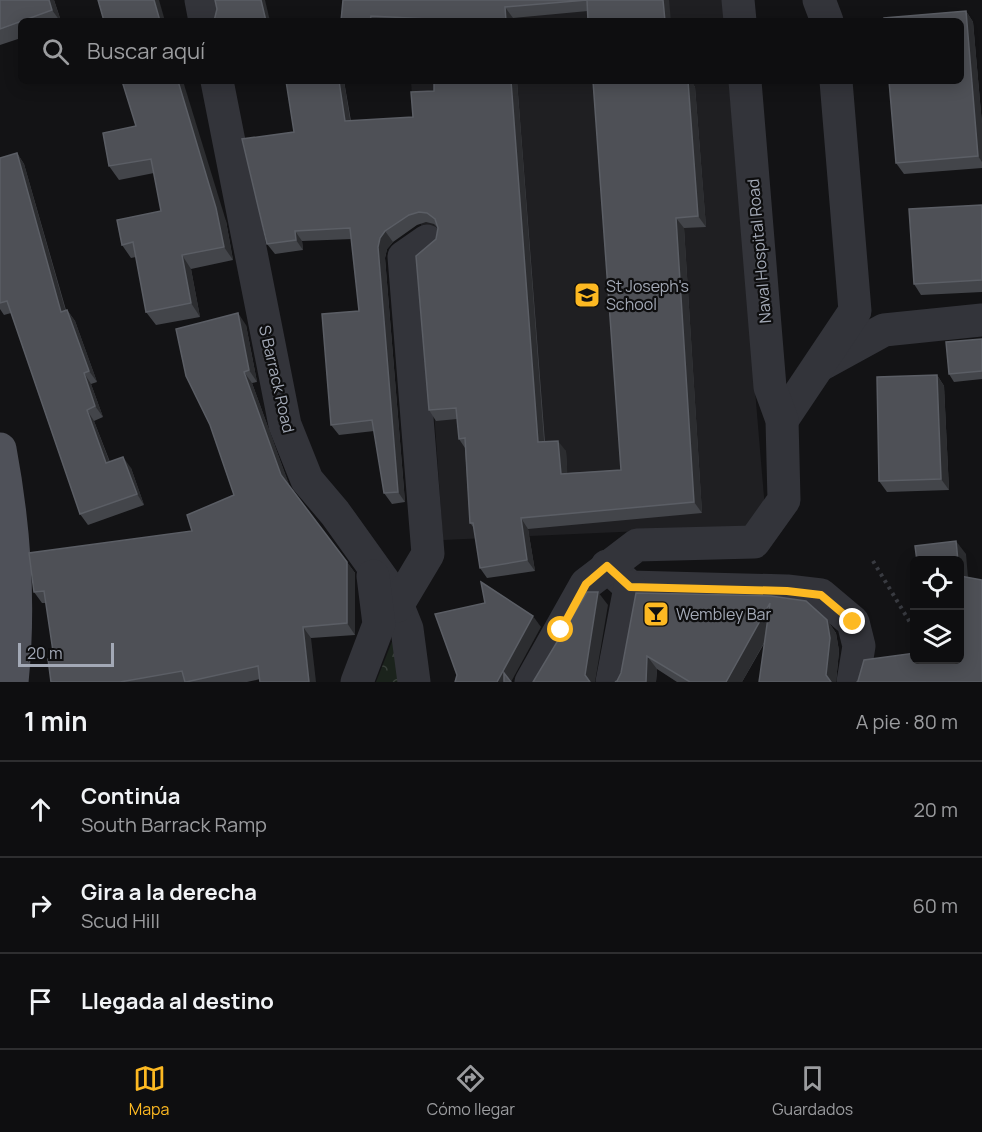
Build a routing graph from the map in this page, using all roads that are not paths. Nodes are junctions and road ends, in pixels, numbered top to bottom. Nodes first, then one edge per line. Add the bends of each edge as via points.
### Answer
1 (201, 0) edge
2 (738, 0) edge
3 (819, 0) edge
4 (204, 18) edge
5 (740, 18) edge
6 (826, 18) edge
7 (218, 84) edge
8 (745, 84) edge
9 (836, 84) edge
10 (427, 241) dead end
11 (855, 311) junction
12 (982, 320) edge
13 (884, 330) junction
14 (818, 366) junction
15 (782, 420) junction
16 (0, 449) edge
17 (371, 565) junction
18 (618, 576) junction
19 (398, 606) junction
20 (12, 682) edge
21 (357, 682) edge
22 (414, 682) edge
23 (531, 682) edge
24 (612, 682) edge
25 (853, 682) edge

1 - 4 street
2 - 5 street
3 - 6 street
7 - 17 street, S Barrack Road via 285,425 307,480
8 - 15 street, Naval Hospital Road via 770,387
9 - 11 street
10 - 19 street via 404,257 428,554
11 - 13 street
11 - 14 street
12 - 13 street
13 - 14 street
14 - 15 street
15 - 18 street, Naval Hospital Road via 784,500 754,542 637,545
16 - 20 main road via 13,548 16,649
17 - 19 street, S Barrack Road
17 - 21 street via 379,624
18 - 23 street via 586,584
18 - 24 street
18 - 25 street via 821,595 853,622 859,646
19 - 22 street, S Barrack Road via 407,629

